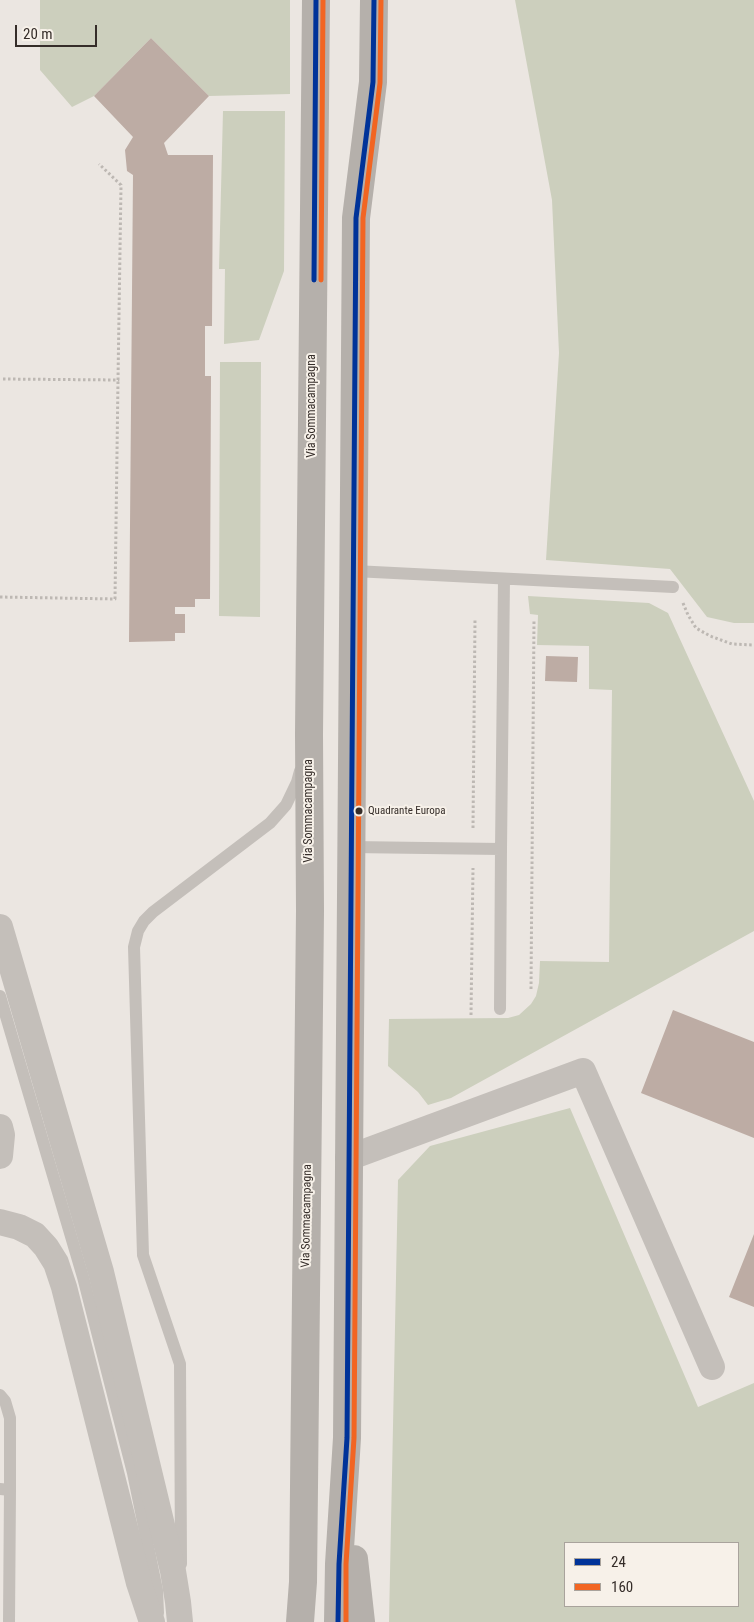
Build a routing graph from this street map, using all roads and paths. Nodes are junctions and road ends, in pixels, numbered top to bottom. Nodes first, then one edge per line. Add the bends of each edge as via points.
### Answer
1 (316, 0) edge
2 (374, 0) edge
3 (99, 164) dead end
4 (3, 379) dead end
5 (118, 380) junction
6 (354, 571) junction
7 (504, 579) junction
8 (673, 587) joint
9 (0, 597) edge
10 (475, 620) dead end
11 (534, 620) dead end
12 (754, 645) edge
13 (309, 734) junction
14 (473, 832) dead end
15 (351, 847) junction
16 (502, 849) junction
17 (473, 868) dead end
18 (0, 927) edge
19 (531, 989) dead end
20 (0, 996) edge
21 (500, 1009) dead end
22 (471, 1015) dead end
23 (0, 1126) edge
24 (0, 1156) edge
25 (348, 1158) junction
26 (0, 1222) edge
27 (712, 1366) dead end
28 (0, 1395) edge
29 (347, 1438) junction
30 (5, 1490) edge
31 (9, 1622) edge
32 (152, 1622) edge
33 (158, 1622) edge
34 (180, 1622) edge
35 (300, 1622) edge
36 (338, 1622) edge
37 (361, 1622) edge

1 - 13 street, Via Sommacampagna
2 - 6 street via 373,82 356,218
3 - 5 path via 121,185
4 - 5 path
5 - 9 path via 116,599
6 - 7 lane
6 - 15 street
7 - 8 lane
7 - 16 lane
8 - 12 path via 696,628 732,644
10 - 14 path
11 - 19 path
13 - 34 lane via 298,782 270,824 144,920 134,946 143,1255 180,1364
13 - 35 street, Via Sommacampagna via 310,911
15 - 16 lane
15 - 25 street
16 - 21 lane
17 - 22 path
18 - 34 street via 101,1272 171,1562
20 - 33 lane via 83,1277 133,1473 157,1590
23 - 24 street
25 - 27 street via 583,1071
25 - 29 street
26 - 32 street via 35,1235 56,1263
28 - 30 lane via 6,1401 10,1418
29 - 36 street
29 - 37 street
30 - 31 lane

